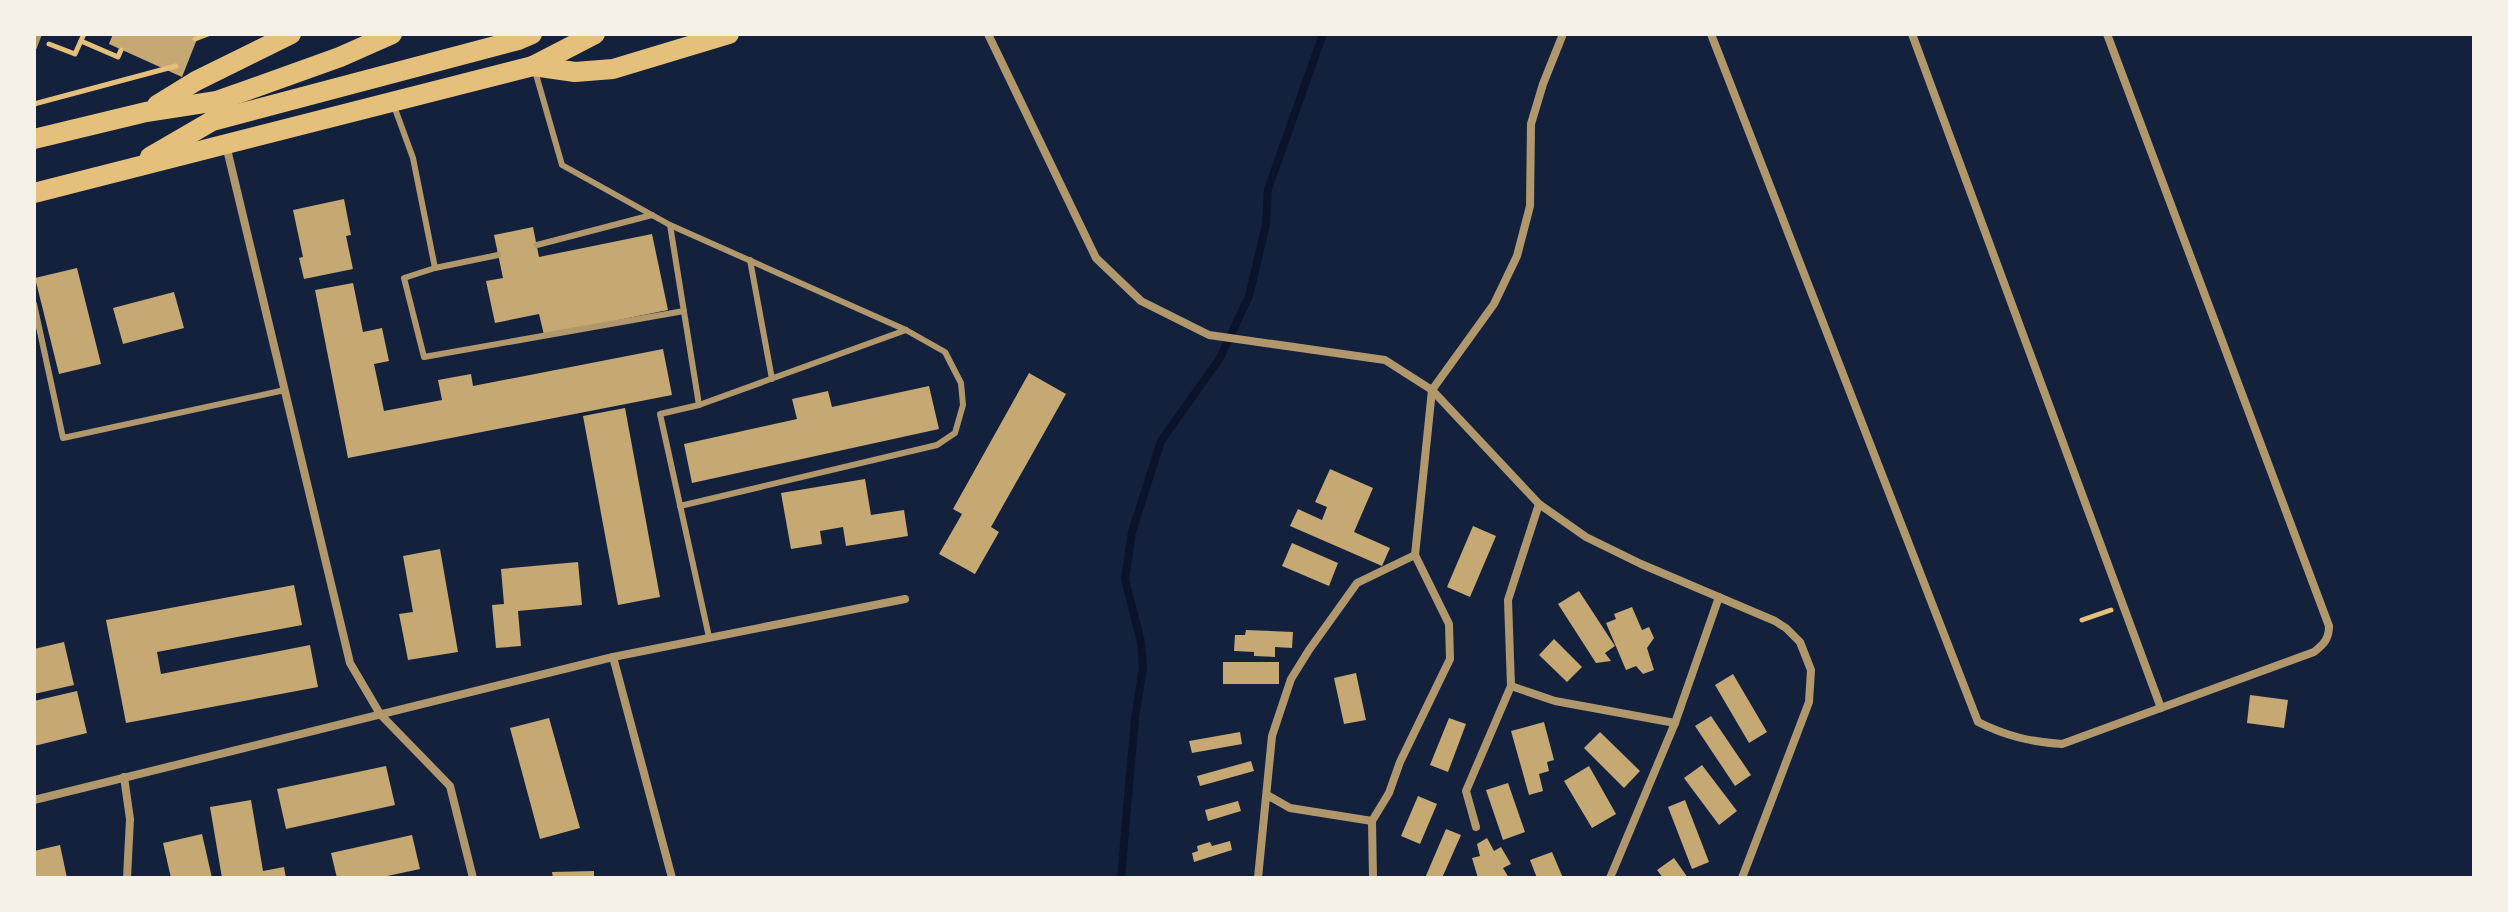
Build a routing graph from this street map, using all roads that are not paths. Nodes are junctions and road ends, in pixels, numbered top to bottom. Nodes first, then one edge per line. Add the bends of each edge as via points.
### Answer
1 (291, 34) edge
2 (392, 34) edge
3 (532, 34) edge
4 (595, 34) edge
5 (729, 34) edge
6 (988, 34) edge
7 (1563, 34) edge
8 (1711, 34) edge
9 (1912, 34) edge
10 (2107, 34) edge
11 (38, 36) edge
12 (34, 47) edge
13 (533, 66) junction
14 (392, 103) junction
15 (146, 112) junction
16 (34, 139) edge
17 (226, 145) junction
18 (127, 170) junction
19 (34, 193) edge
20 (652, 215) junction
21 (670, 225) junction
22 (537, 245) dead end
23 (498, 255) dead end
24 (750, 260) junction
25 (435, 268) junction
26 (34, 304) edge
27 (684, 311) junction
28 (906, 330) junction
29 (772, 379) junction
30 (285, 390) junction
31 (1432, 390) junction
32 (699, 405) junction
33 (1539, 504) junction
34 (680, 506) junction
35 (1415, 555) junction
36 (1719, 597) junction
37 (905, 599) dead end
38 (709, 637) junction
39 (613, 657) junction
40 (1511, 686) junction
41 (2161, 708) junction
42 (380, 714) junction
43 (1675, 723) junction
44 (124, 777) junction
45 (1267, 795) junction
46 (34, 800) edge
47 (1372, 821) junction
48 (1476, 827) dead end
49 (127, 878) edge
50 (473, 878) edge
51 (672, 878) edge
52 (1258, 878) edge
53 (1373, 878) edge
54 (1610, 878) edge
55 (1742, 878) edge

1 - 15 main road
2 - 15 main road via 217,101
3 - 18 main road via 212,121
4 - 13 main road
5 - 13 main road via 613,69 575,72
6 - 31 street via 1096,258 1141,301 1209,335 1385,360
7 - 31 street via 1531,124 1530,206 1517,256 1494,304
8 - 41 street via 1978,722 2031,742 2062,744
9 - 41 street
10 - 41 street via 2329,626 2329,636 2314,652
11 - 12 lane
13 - 14 main road
13 - 20 lane via 562,165
14 - 17 main road
14 - 25 lane via 413,158
15 - 16 main road
17 - 18 main road
17 - 30 street
18 - 19 main road
20 - 21 lane
20 - 22 lane
21 - 24 lane
21 - 27 lane
23 - 25 lane
24 - 28 lane
24 - 29 lane
25 - 27 lane via 404,278 424,357
26 - 30 lane via 63,438
27 - 32 lane
28 - 29 lane
28 - 34 lane via 945,352 961,383 963,405 955,433 937,445
29 - 32 lane
30 - 42 street via 350,663
31 - 33 street
31 - 35 street
32 - 34 lane via 660,414
33 - 36 street via 1586,537
33 - 40 street via 1508,600
34 - 38 lane
35 - 45 street via 1357,583 1303,659 1272,736
35 - 47 street via 1449,624 1450,659
36 - 43 street
36 - 55 street via 1786,628 1800,642 1811,670 1809,702
37 - 38 street
38 - 39 street
39 - 42 street
39 - 51 street
40 - 43 street via 1555,701
40 - 48 street via 1466,791
42 - 44 street
42 - 50 street via 450,786
43 - 54 street
44 - 46 street
44 - 49 street via 130,819
45 - 47 street via 1290,808
45 - 52 street
47 - 53 street

